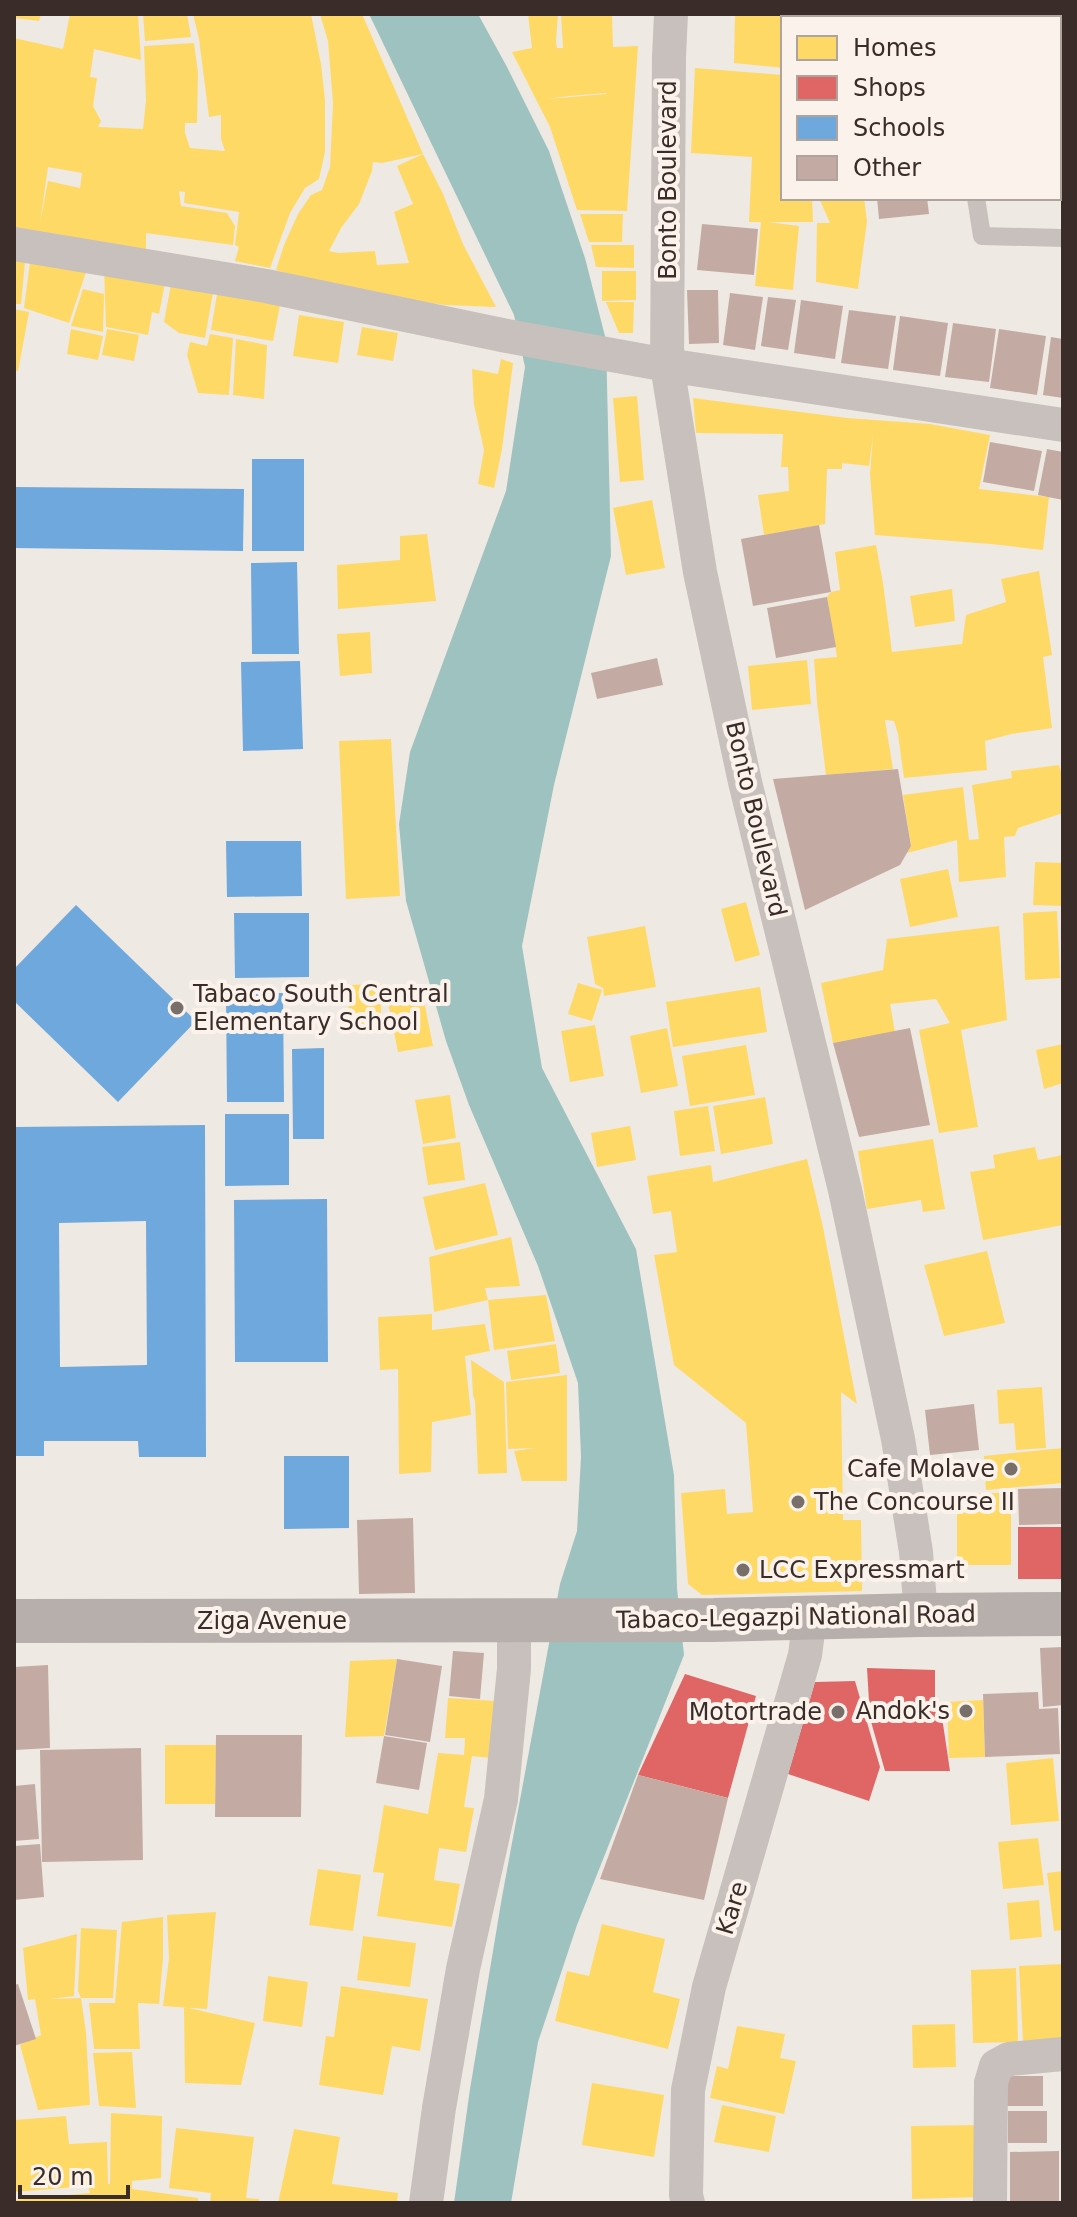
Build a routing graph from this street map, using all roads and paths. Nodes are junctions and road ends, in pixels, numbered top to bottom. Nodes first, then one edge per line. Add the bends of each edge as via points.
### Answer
1 (671, 14) edge
2 (976, 200) edge
3 (1063, 238) edge
4 (14, 244) edge
5 (667, 365) junction
6 (1063, 425) edge
7 (1063, 1614) edge
8 (921, 1615) junction
9 (810, 1617) junction
10 (521, 1620) junction
11 (14, 1621) edge
12 (1063, 2054) edge
13 (426, 2203) edge
14 (688, 2203) edge
15 (990, 2203) edge

1 - 5 street, Bonto Boulevard
2 - 3 lane via 982,236
4 - 5 street via 266,286
5 - 6 street
5 - 8 street, Bonto Boulevard via 700,572 898,1439
7 - 8 main road, Tabaco-Legazpi National Road
8 - 9 main road, Tabaco-Legazpi National Road
9 - 10 main road, Tabaco-Legazpi National Road
9 - 14 street, Kare via 805,1655 709,1987 688,2090
10 - 11 main road, Ziga Avenue
10 - 13 street via 501,1799 463,1969
12 - 15 street via 1009,2059 996,2066 991,2083

